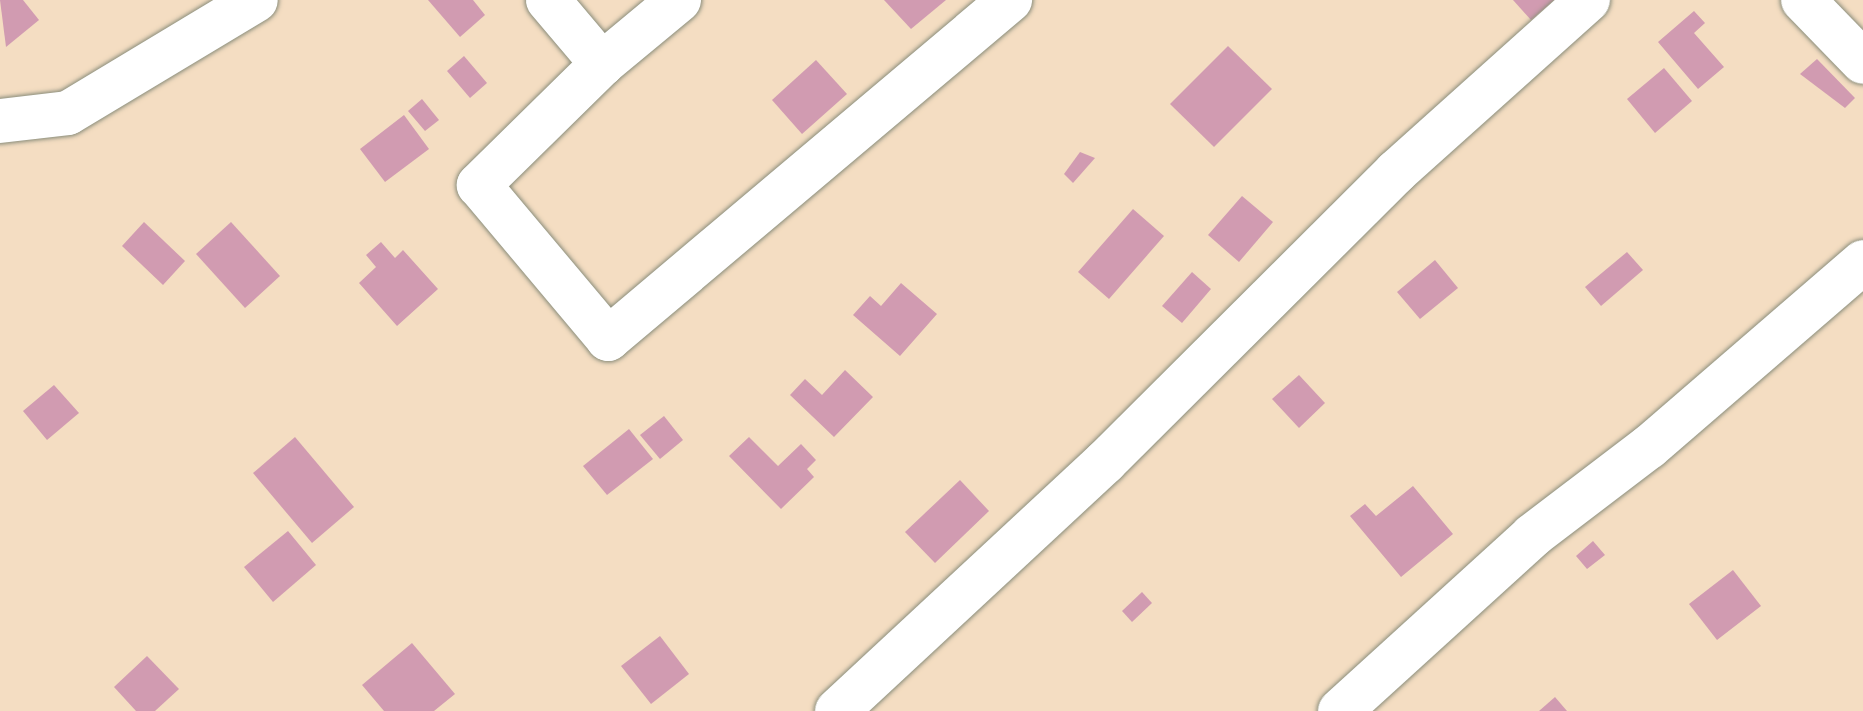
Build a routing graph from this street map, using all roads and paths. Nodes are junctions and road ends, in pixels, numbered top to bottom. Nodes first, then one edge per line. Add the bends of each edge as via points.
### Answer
1 (256, 0) edge
2 (548, 0) edge
3 (679, 0) edge
4 (1010, 0) edge
5 (1588, 0) edge
6 (1803, 0) edge
7 (1863, 62) edge
8 (602, 64) junction
9 (0, 121) edge
10 (1863, 262) edge
11 (837, 711) edge
12 (1340, 711) edge

1 - 9 street via 68,113
2 - 8 street
3 - 8 street
4 - 8 street via 608,339 479,185
5 - 11 street via 1396,172 1105,462
6 - 7 street
10 - 12 street via 1509,557

